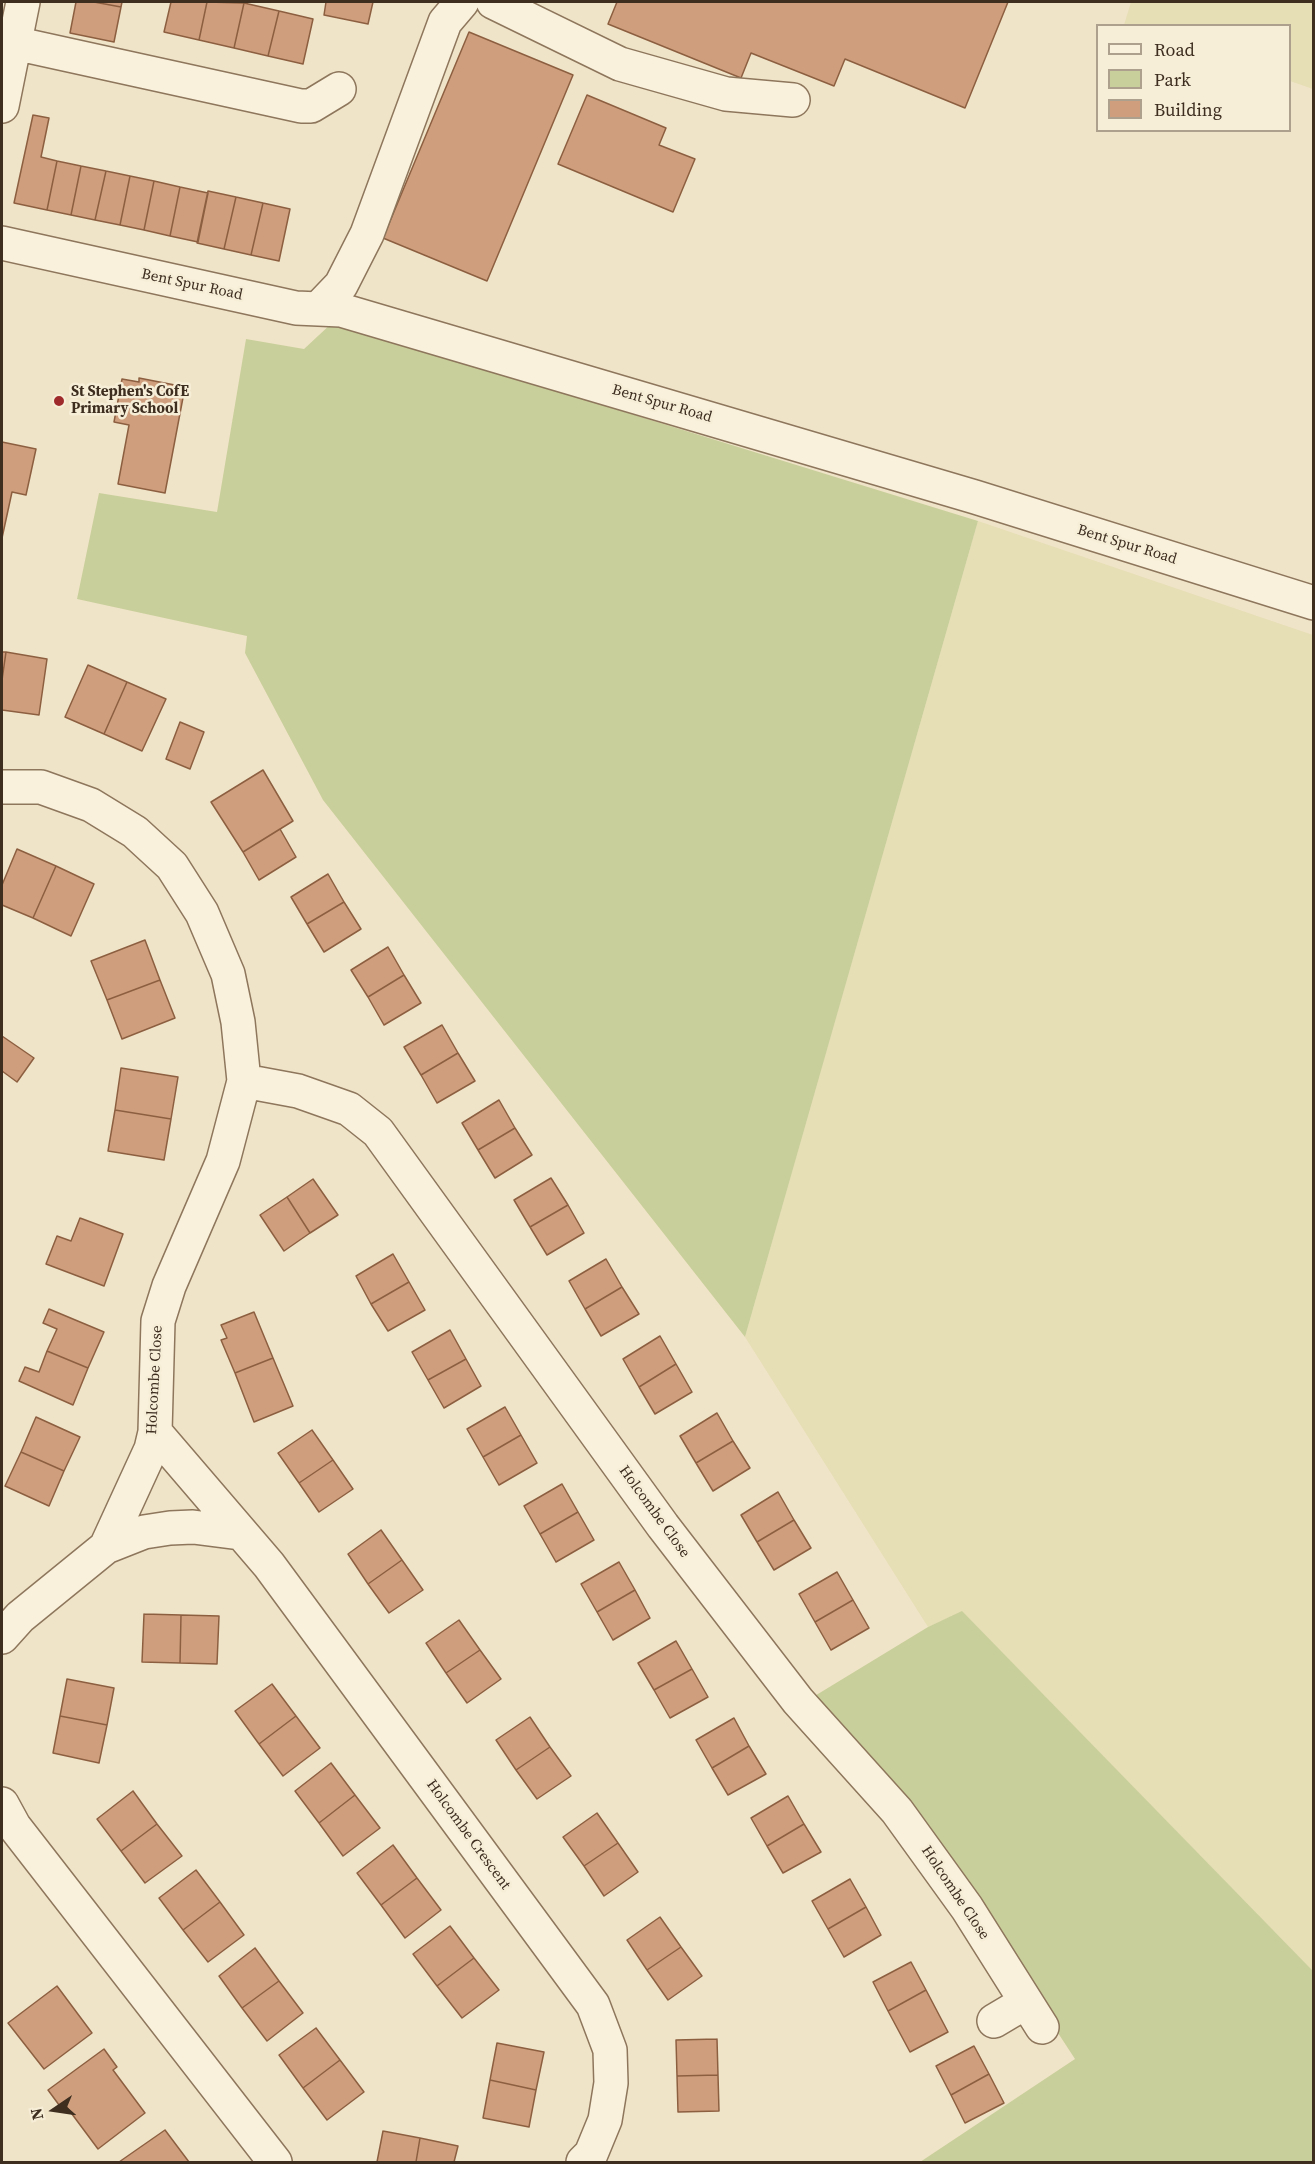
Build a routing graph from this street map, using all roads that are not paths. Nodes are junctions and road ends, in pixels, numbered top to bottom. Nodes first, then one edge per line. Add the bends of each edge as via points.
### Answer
1 (23, 2) edge
2 (462, 2) edge
3 (493, 2) edge
4 (14, 44) junction
5 (339, 89) dead end
6 (793, 100) dead end
7 (2, 106) edge
8 (2, 243) edge
9 (330, 309) junction
10 (1314, 603) edge
11 (2, 786) edge
12 (244, 1081) junction
13 (155, 1432) junction
14 (240, 1533) junction
15 (106, 1547) junction
16 (2, 1637) edge
17 (6, 1818) edge
18 (994, 2020) dead end
19 (274, 2163) edge
20 (583, 2163) edge

1 - 4 street
2 - 9 street via 445,22 367,234
3 - 6 street via 620,64 726,94
4 - 5 street via 301,106 311,106
4 - 7 street
8 - 9 street, Bent Spur Road via 296,308
9 - 10 street, Bent Spur Road via 975,497
11 - 12 street, Holcombe Close via 41,787 91,806 135,832 171,866 202,913 228,974
12 - 13 street, Holcombe Close via 223,1161 158,1321
12 - 18 street, Holcombe Close via 298,1091 349,1109 378,1132 663,1526 798,1701 897,1811 967,1908 1034,2015
13 - 14 street, Holcombe Crescent
13 - 15 street, Holcombe Close
14 - 15 street via 170,1528 144,1532
14 - 20 street, Holcombe Crescent via 269,1565 593,2005 610,2050 612,2083 605,2120 591,2154
15 - 16 street, Holcombe Close via 20,1617
17 - 19 street

